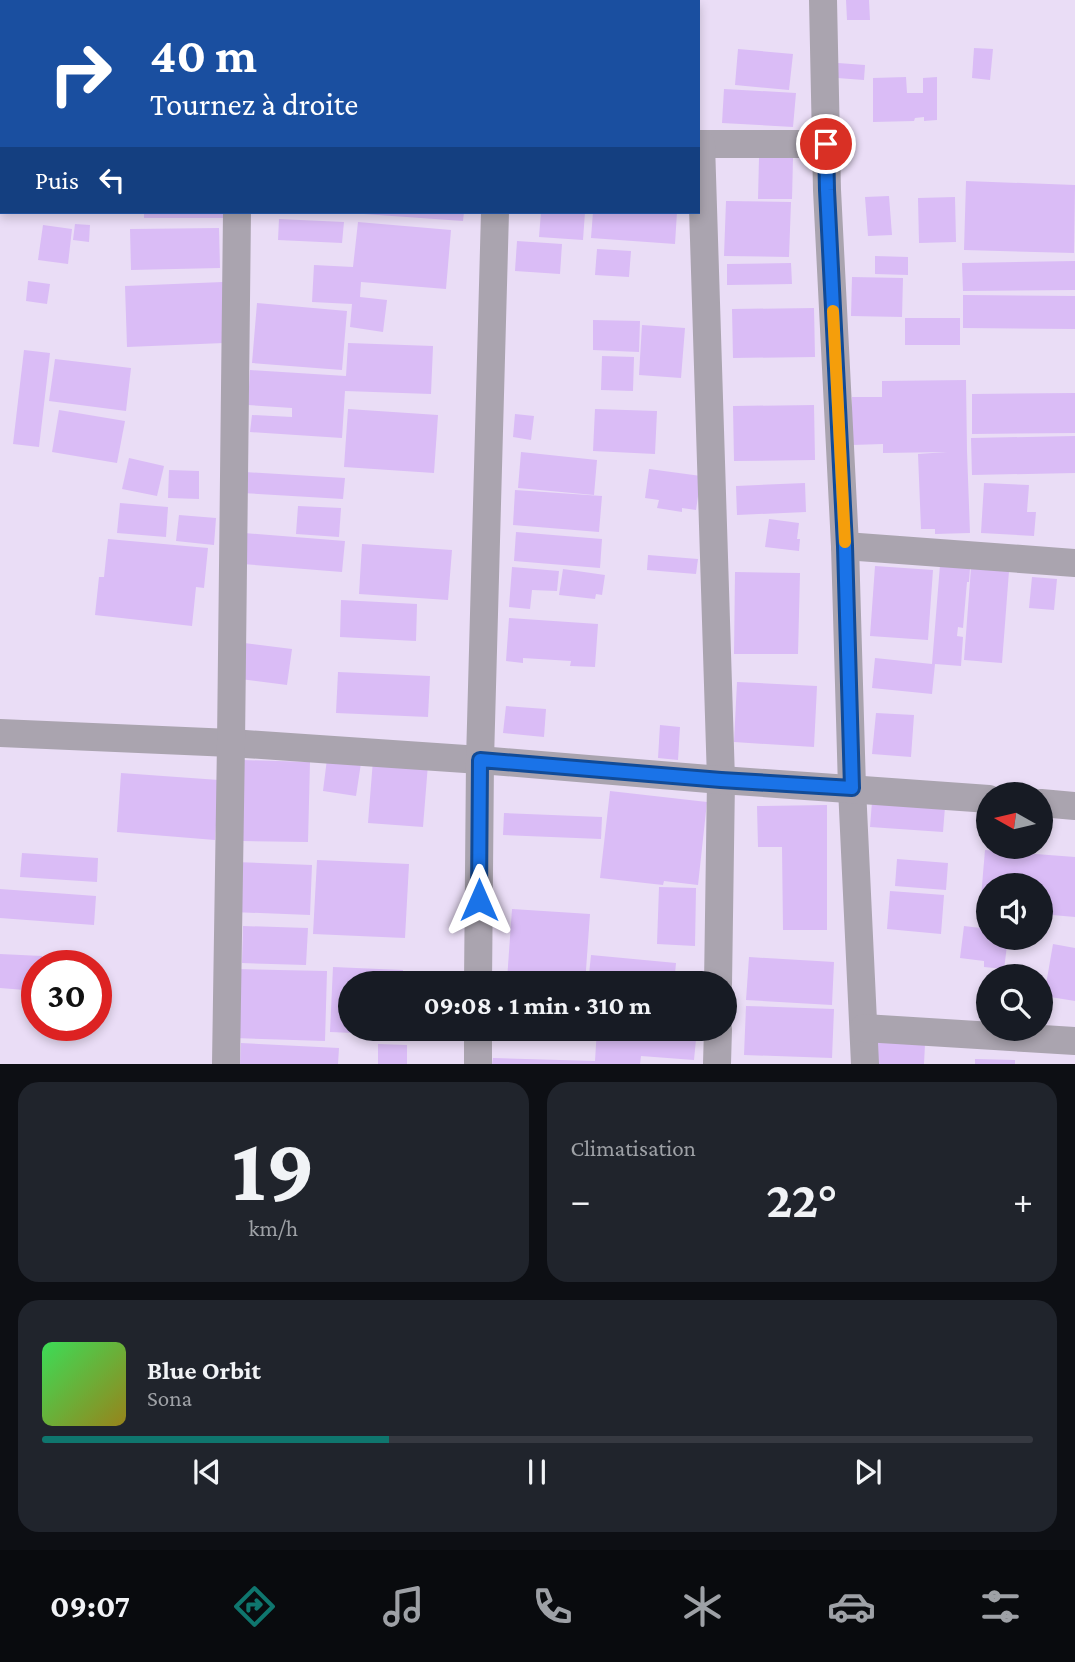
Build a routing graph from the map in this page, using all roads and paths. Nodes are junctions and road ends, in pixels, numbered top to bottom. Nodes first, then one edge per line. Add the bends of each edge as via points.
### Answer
1 (823, 0) edge
2 (700, 144) edge
3 (826, 144) junction
4 (237, 214) edge
5 (495, 214) edge
6 (845, 546) junction
7 (1075, 563) edge
8 (0, 733) edge
9 (231, 743) junction
10 (480, 760) junction
11 (721, 780) junction
12 (852, 788) junction
13 (976, 798) edge
14 (1054, 804) edge
15 (1075, 806) edge
16 (478, 971) edge
17 (718, 971) edge
18 (864, 1028) junction
19 (478, 1041) edge
20 (718, 1041) edge
21 (1075, 1041) edge
22 (226, 1063) edge
23 (478, 1063) edge
24 (717, 1063) edge
25 (865, 1063) edge

1 - 3 street
2 - 3 street
2 - 11 street
3 - 6 street
4 - 9 street
5 - 10 street
6 - 7 street
6 - 12 street
8 - 9 street
9 - 10 street
9 - 22 street
10 - 11 street
10 - 16 street
11 - 12 street
11 - 17 street
12 - 13 street
12 - 18 street
14 - 15 street
18 - 21 street
18 - 25 street
19 - 23 street
20 - 24 street

